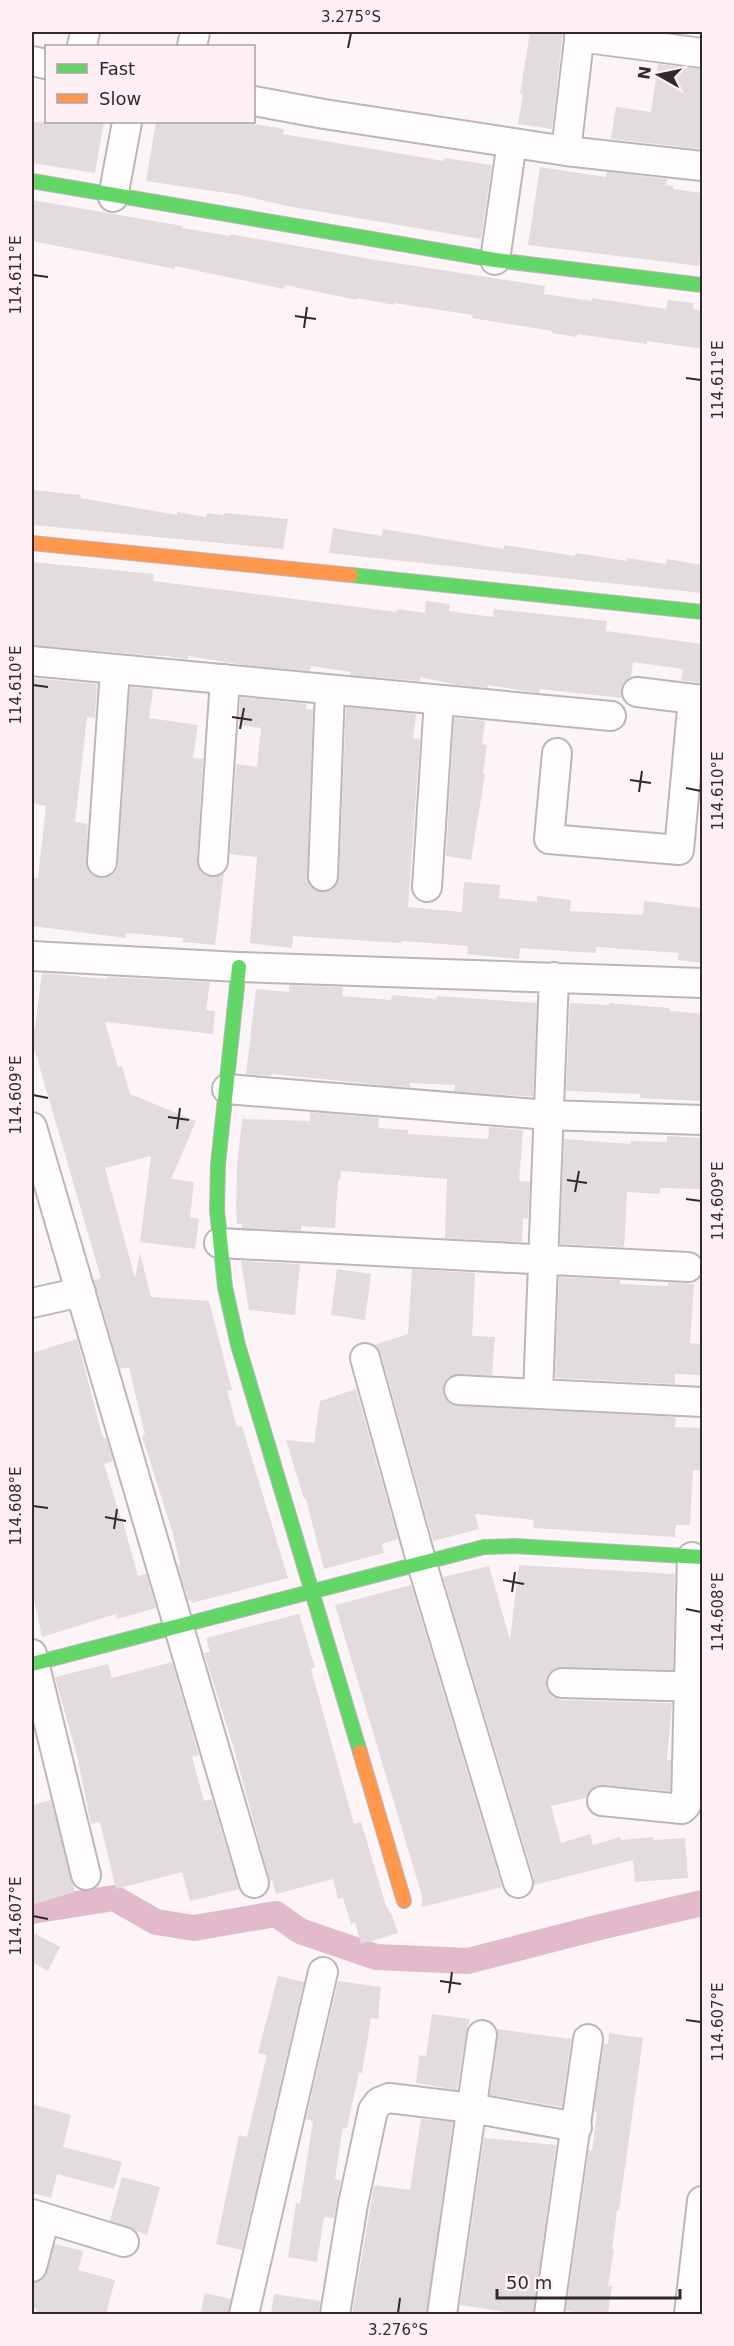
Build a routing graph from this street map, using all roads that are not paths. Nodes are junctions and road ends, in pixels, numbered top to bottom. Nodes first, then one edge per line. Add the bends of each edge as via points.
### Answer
1 (580, 34) edge
2 (702, 53) edge
3 (255, 101) edge
4 (127, 123) edge
5 (566, 151) junction
6 (510, 156) dead end
7 (702, 166) edge
8 (32, 182) edge
9 (113, 197) junction
10 (495, 260) junction
11 (702, 285) edge
12 (32, 543) edge
13 (702, 612) edge
14 (32, 661) edge
15 (115, 669) junction
16 (225, 679) junction
17 (330, 690) junction
18 (637, 692) dead end
19 (698, 699) edge
20 (440, 700) junction
21 (611, 716) dead end
22 (557, 753) dead end
23 (213, 861) dead end
24 (102, 862) dead end
25 (322, 876) dead end
26 (427, 887) dead end
27 (32, 956) edge
28 (239, 967) junction
29 (554, 977) junction
30 (702, 983) edge
31 (227, 1089) junction
32 (548, 1115) junction
33 (702, 1120) edge
34 (32, 1127) edge
35 (219, 1243) junction
36 (543, 1260) junction
37 (688, 1268) dead end
38 (81, 1292) junction
39 (32, 1303) edge
40 (364, 1358) dead end
41 (459, 1390) dead end
42 (538, 1394) junction
43 (702, 1402) edge
44 (697, 1557) edge
45 (422, 1564) junction
46 (310, 1591) junction
47 (178, 1626) junction
48 (32, 1660) edge
49 (562, 1683) dead end
50 (696, 1686) edge
51 (602, 1801) dead end
52 (86, 1875) dead end
53 (254, 1883) dead end
54 (518, 1883) dead end
55 (404, 1901) dead end
56 (323, 1972) dead end
57 (482, 2035) dead end
58 (588, 2039) dead end
59 (471, 2108) junction
60 (577, 2127) junction
61 (702, 2201) edge
62 (38, 2216) edge
63 (124, 2242) dead end
64 (32, 2266) edge
65 (694, 2310) edge
66 (244, 2314) edge
67 (335, 2314) edge
68 (442, 2314) edge
69 (549, 2314) edge

1 - 2 street
1 - 5 street
3 - 5 street
4 - 9 street
5 - 7 street
6 - 10 street
8 - 9 street
9 - 10 street
10 - 11 street
12 - 13 street
14 - 15 street
15 - 16 street
15 - 24 street
16 - 17 street
16 - 23 street
17 - 20 street
17 - 25 street
18 - 19 street
19 - 22 street via 679,850 549,839
20 - 21 street
20 - 26 street
27 - 28 street
28 - 29 street
28 - 31 street
29 - 30 street
29 - 32 street
31 - 32 street
31 - 35 street via 218,1164
32 - 33 street
32 - 36 street
34 - 38 street
35 - 36 street
35 - 46 street via 237,1345
36 - 37 street
36 - 42 street
38 - 39 street
38 - 47 street
40 - 45 street
41 - 42 street
42 - 43 street
44 - 45 street via 514,1546 484,1547
44 - 50 street
45 - 46 street
45 - 54 street
46 - 47 street
46 - 55 street
47 - 48 street
47 - 53 street
48 - 52 street
49 - 50 street
50 - 51 street via 686,1805 682,1809
56 - 66 street
57 - 59 street
58 - 60 street
59 - 60 street
59 - 67 street via 389,2098 373,2110
59 - 68 street
60 - 69 street
61 - 65 street
62 - 63 street
62 - 64 street

